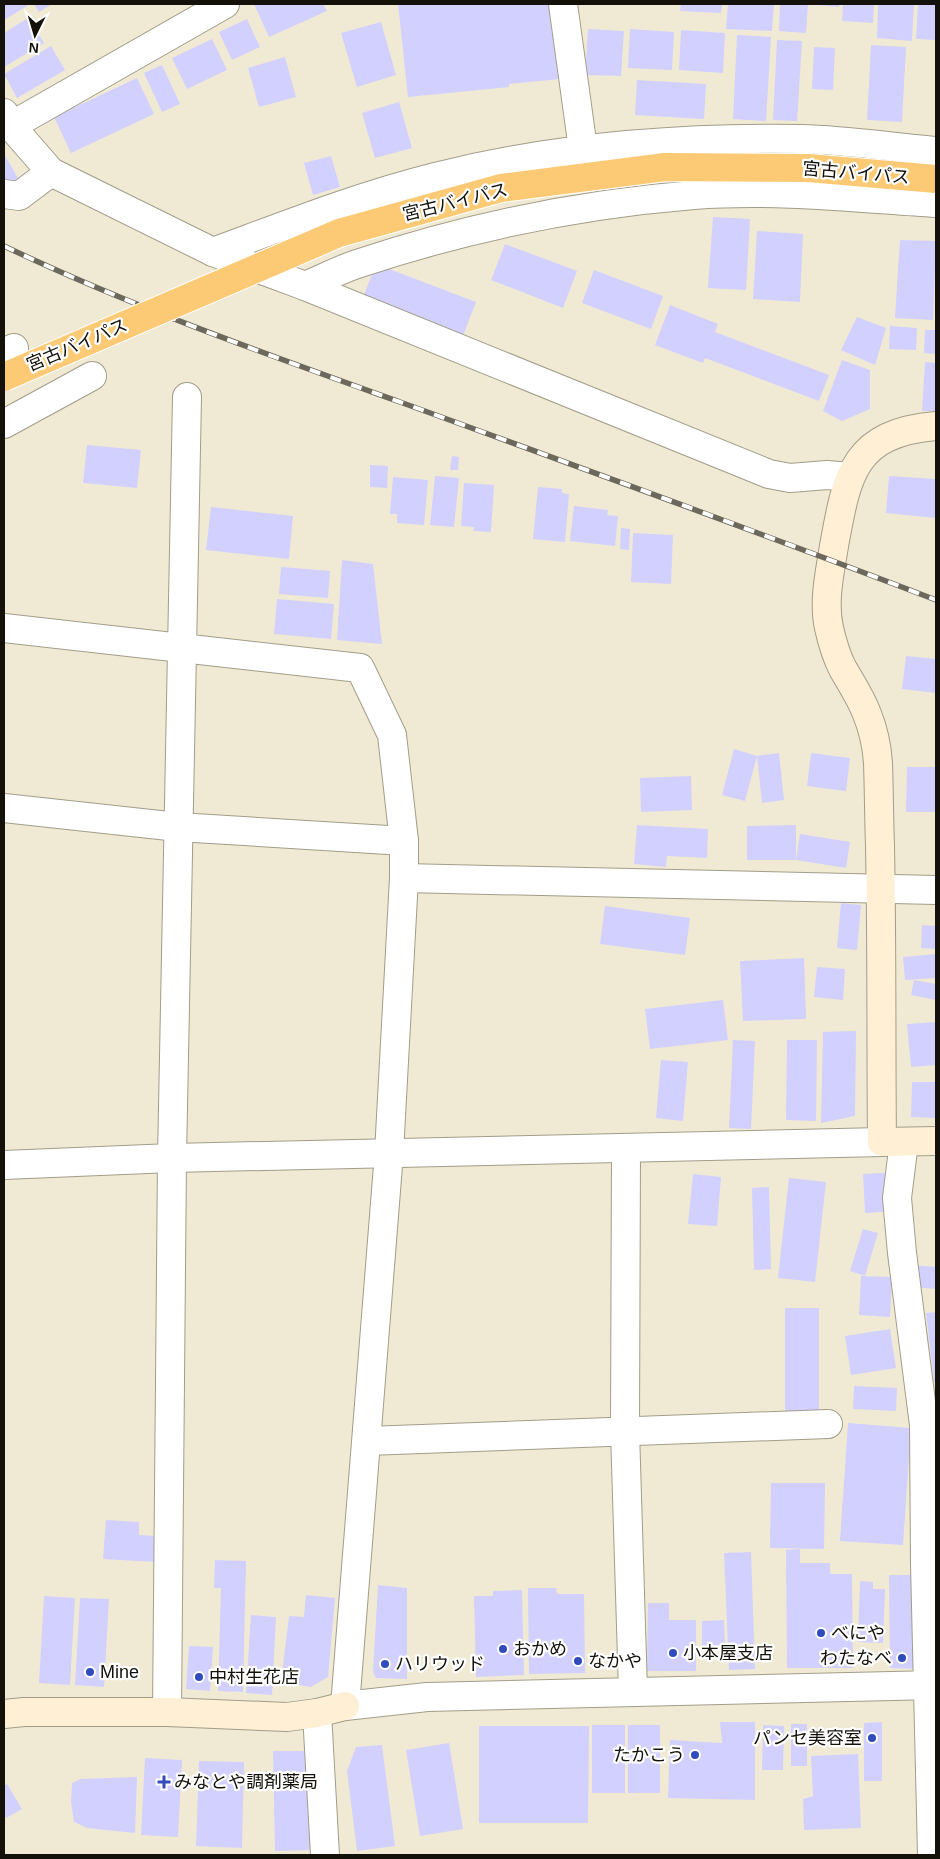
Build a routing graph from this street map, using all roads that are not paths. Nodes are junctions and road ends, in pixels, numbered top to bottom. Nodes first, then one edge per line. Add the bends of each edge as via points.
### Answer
1 (225, 4) edge
2 (563, 4) edge
3 (8, 120) edge
4 (583, 149) junction
5 (936, 151) edge
6 (51, 172) junction
7 (936, 179) edge
8 (4, 194) edge
9 (936, 203) edge
10 (213, 252) junction
11 (305, 286) junction
12 (92, 376) dead end
13 (4, 377) edge
14 (187, 397) dead end
15 (4, 424) edge
16 (936, 426) edge
17 (850, 477) junction
18 (4, 628) edge
19 (182, 647) junction
20 (4, 808) edge
21 (178, 827) junction
22 (404, 841) junction
23 (404, 878) junction
24 (881, 889) junction
25 (936, 890) edge
26 (936, 1141) edge
27 (893, 1142) junction
28 (626, 1148) junction
29 (389, 1153) junction
30 (172, 1158) junction
31 (4, 1165) edge
32 (828, 1424) dead end
33 (626, 1431) junction
34 (367, 1441) junction
35 (932, 1685) edge
36 (633, 1691) junction
37 (345, 1706) junction
38 (168, 1712) junction
39 (317, 1713) junction
40 (4, 1714) edge
41 (325, 1855) edge
42 (932, 1855) edge

1 - 3 street
2 - 4 street
3 - 6 street
4 - 5 street via 713,139 803,140
4 - 10 street via 434,177 358,199
6 - 8 street via 19,196
6 - 10 street
7 - 13 highway, 宮古バイパス, bridge via 808,168 665,167 501,188 339,233
9 - 11 street via 781,194 695,195 614,204 444,238 356,264
10 - 11 street
11 - 17 street via 769,474 790,478
12 - 15 street
14 - 19 street
16 - 17 street via 913,428 890,436 871,448 856,464
17 - 24 street via 845,488 832,560 827,594 828,625 842,667 867,712 874,735 878,762
18 - 19 street
19 - 21 street
19 - 22 street via 360,668 392,735
20 - 21 street
21 - 22 street
21 - 30 street
22 - 23 street
23 - 24 street
23 - 29 street
24 - 25 street
24 - 27 street
26 - 27 street
27 - 28 street
27 - 35 street via 902,1253 924,1425
28 - 29 street
28 - 33 street
29 - 30 street
29 - 34 street
30 - 31 street
30 - 38 street
32 - 33 street
33 - 34 street
33 - 36 street
34 - 37 street
35 - 36 street
35 - 42 street
36 - 37 street via 426,1697
37 - 39 street
38 - 39 street via 258,1717
38 - 40 street
39 - 41 street

